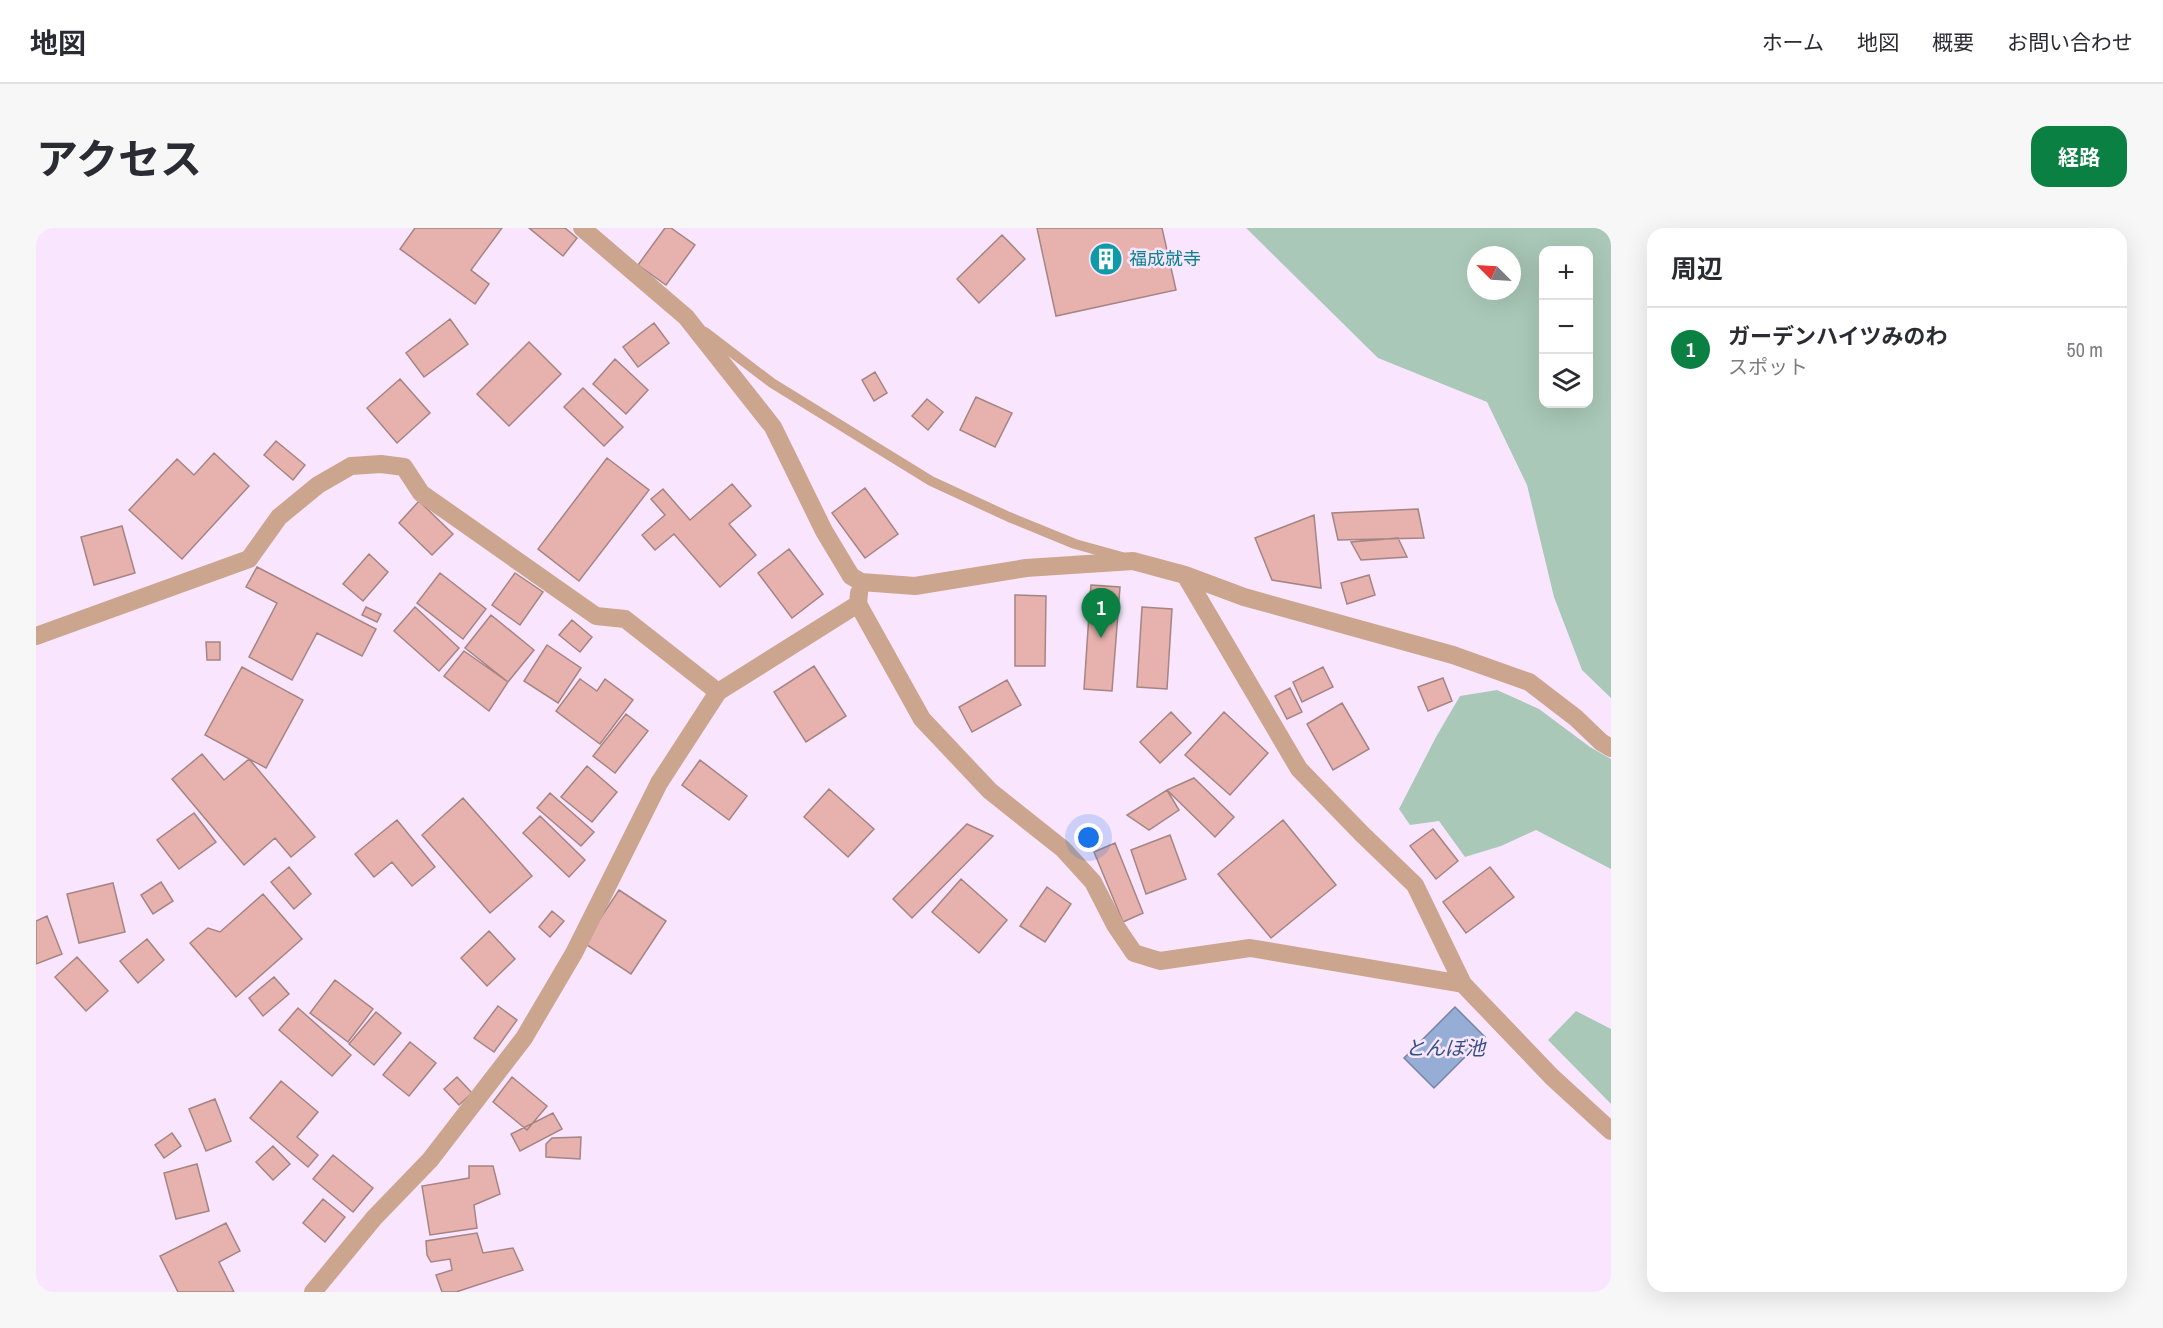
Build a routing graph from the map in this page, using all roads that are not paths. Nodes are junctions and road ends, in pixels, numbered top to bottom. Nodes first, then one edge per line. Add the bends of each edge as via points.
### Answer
1 (582, 228) edge
2 (686, 317) junction
3 (1133, 561) junction
4 (1185, 575) junction
5 (861, 582) junction
6 (858, 604) junction
7 (36, 636) edge
8 (718, 692) junction
9 (1611, 748) edge
10 (1463, 984) junction
11 (1611, 1131) edge
12 (313, 1292) edge

1 - 2 street
2 - 3 lane via 772,382 931,481 1053,535
2 - 5 street via 772,427 824,531 851,576
3 - 4 street
3 - 5 street via 1026,568 915,586
4 - 9 street via 1244,597 1453,655 1529,682
4 - 10 street via 1299,769 1415,885
5 - 6 street
6 - 8 street
6 - 10 street via 922,719 990,791 1063,849 1092,882 1134,953 1160,961 1250,948
7 - 8 street via 249,559 279,517 318,485 351,466 381,464 404,467 421,493 596,616 625,619
8 - 12 street via 659,783 574,953 524,1038 430,1160 374,1218
10 - 11 street via 1552,1077

